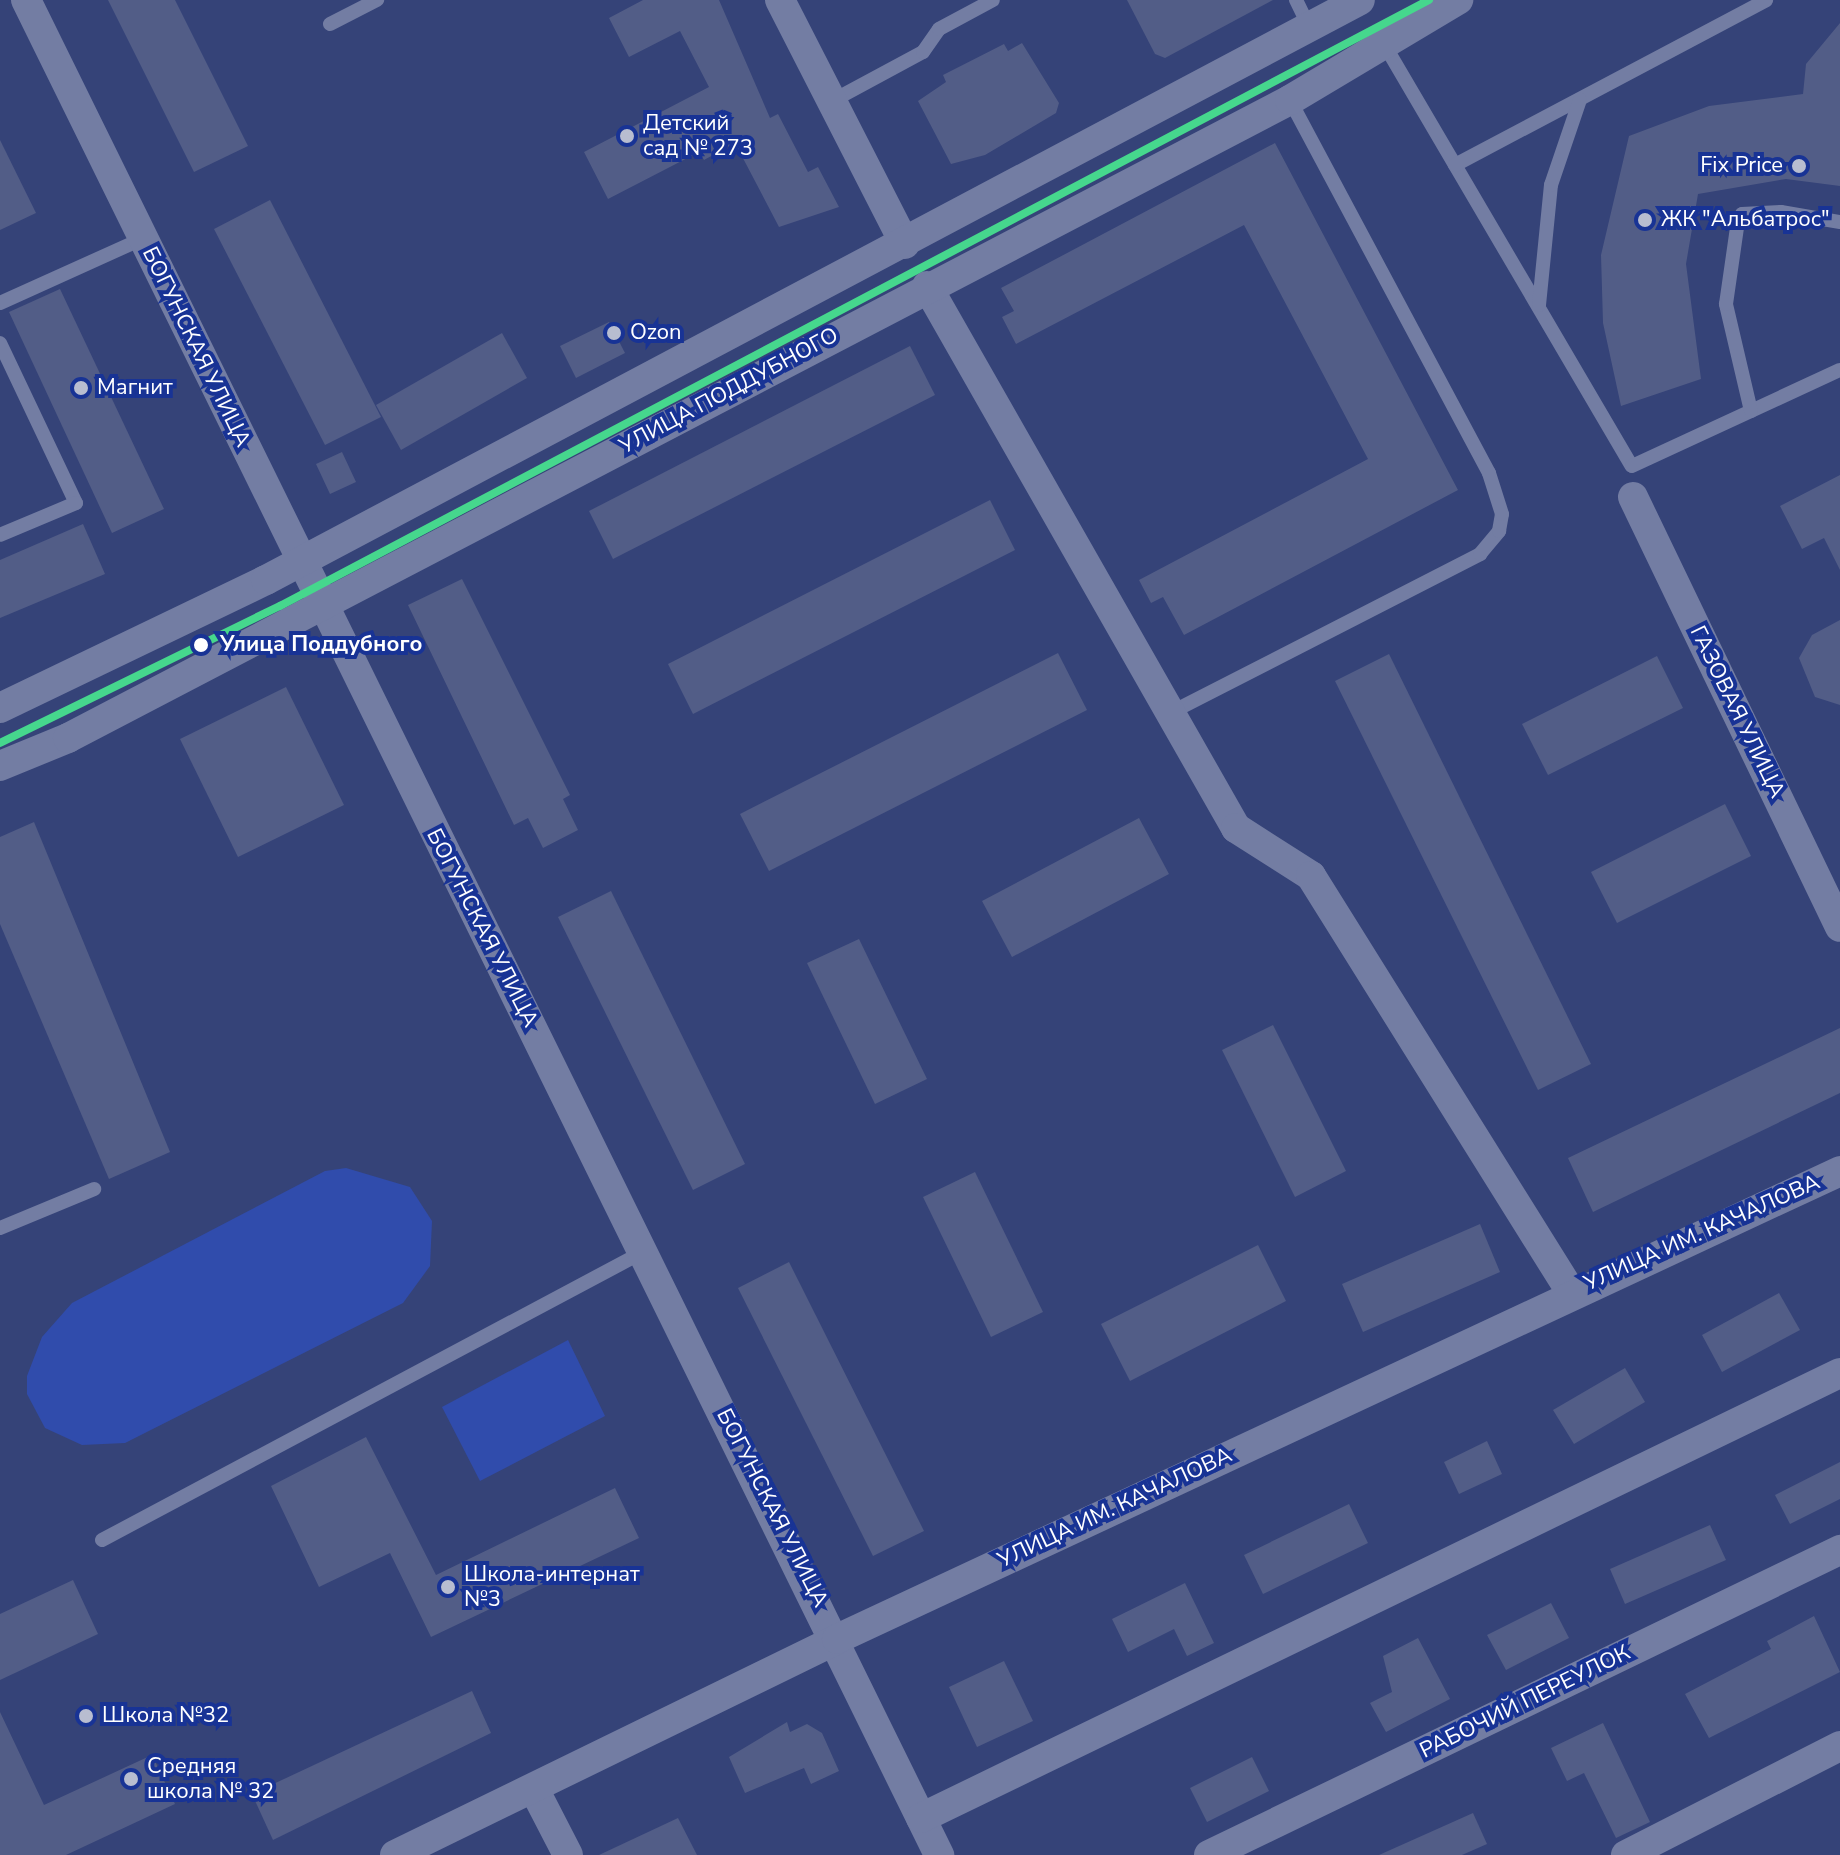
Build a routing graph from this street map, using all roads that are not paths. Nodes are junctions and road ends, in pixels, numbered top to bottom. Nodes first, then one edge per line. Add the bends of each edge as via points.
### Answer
1 (26, 0) edge
2 (377, 0) edge
3 (780, 0) edge
4 (993, 0) edge
5 (1296, 0) edge
6 (1360, 0) edge
7 (1766, 0) edge
8 (1455, 2) edge
9 (330, 24) dead end
10 (1309, 27) junction
11 (1384, 44) junction
12 (1290, 100) junction
13 (1580, 100) junction
14 (832, 101) junction
15 (1455, 165) junction
16 (1840, 222) edge
17 (142, 239) junction
18 (905, 244) junction
19 (927, 286) junction
20 (0, 303) edge
21 (1539, 306) junction
22 (0, 343) edge
23 (1840, 370) edge
24 (1751, 411) junction
25 (1633, 497) dead end
26 (0, 535) edge
27 (300, 561) junction
28 (322, 607) junction
29 (0, 708) edge
30 (1167, 715) junction
31 (0, 766) edge
32 (1840, 927) edge
33 (1840, 1171) edge
34 (94, 1189) dead end
35 (0, 1228) edge
36 (644, 1252) junction
37 (1571, 1292) junction
38 (1840, 1373) edge
39 (102, 1540) dead end
40 (1840, 1550) edge
41 (837, 1639) junction
42 (1840, 1746) edge
43 (534, 1789) junction
44 (921, 1818) junction
45 (395, 1855) edge
46 (568, 1855) edge
47 (939, 1855) edge
48 (1209, 1855) edge
49 (1626, 1855) edge

1 - 17 street, БОГУНСКАЯ УЛИЦА
2 - 9 lane
3 - 14 street
4 - 14 lane via 939,29 923,52
5 - 10 lane
6 - 10 street
7 - 13 lane
8 - 11 street, УЛИЦА ПОДДУБНОГО
10 - 18 street
11 - 12 street, УЛИЦА ПОДДУБНОГО
11 - 15 lane
12 - 19 street, УЛИЦА ПОДДУБНОГО
12 - 30 lane via 1489,473 1502,514 1499,531 1480,554
13 - 15 lane
13 - 21 lane via 1551,185
14 - 18 street
15 - 21 lane
16 - 24 lane via 1781,212 1742,214 1738,221 1726,304
17 - 20 lane
17 - 27 street, БОГУНСКАЯ УЛИЦА
18 - 27 street
19 - 28 street, УЛИЦА ПОДДУБНОГО
19 - 30 street
21 - 24 lane via 1632,466
22 - 26 lane via 76,503
23 - 24 lane
25 - 32 street, ГАЗОВАЯ УЛИЦА
27 - 28 street, БОГУНСКАЯ УЛИЦА
27 - 29 street
28 - 31 street, УЛИЦА ПОДДУБНОГО
28 - 36 street, БОГУНСКАЯ УЛИЦА
30 - 37 street via 1236,828 1311,876
33 - 37 street, УЛИЦА ИМ. КАЧАЛОВА
34 - 35 lane
36 - 39 lane
36 - 41 street, БОГУНСКАЯ УЛИЦА
37 - 41 street, УЛИЦА ИМ. КАЧАЛОВА
38 - 44 street
40 - 48 street, РАБОЧИЙ ПЕРЕУЛОК
41 - 43 street, УЛИЦА ИМ. КАЧАЛОВА
41 - 44 street, БОГУНСКАЯ УЛИЦА
42 - 49 street
43 - 45 street, УЛИЦА ИМ. КАЧАЛОВА
43 - 46 street
44 - 47 street, БОГУНСКАЯ УЛИЦА

